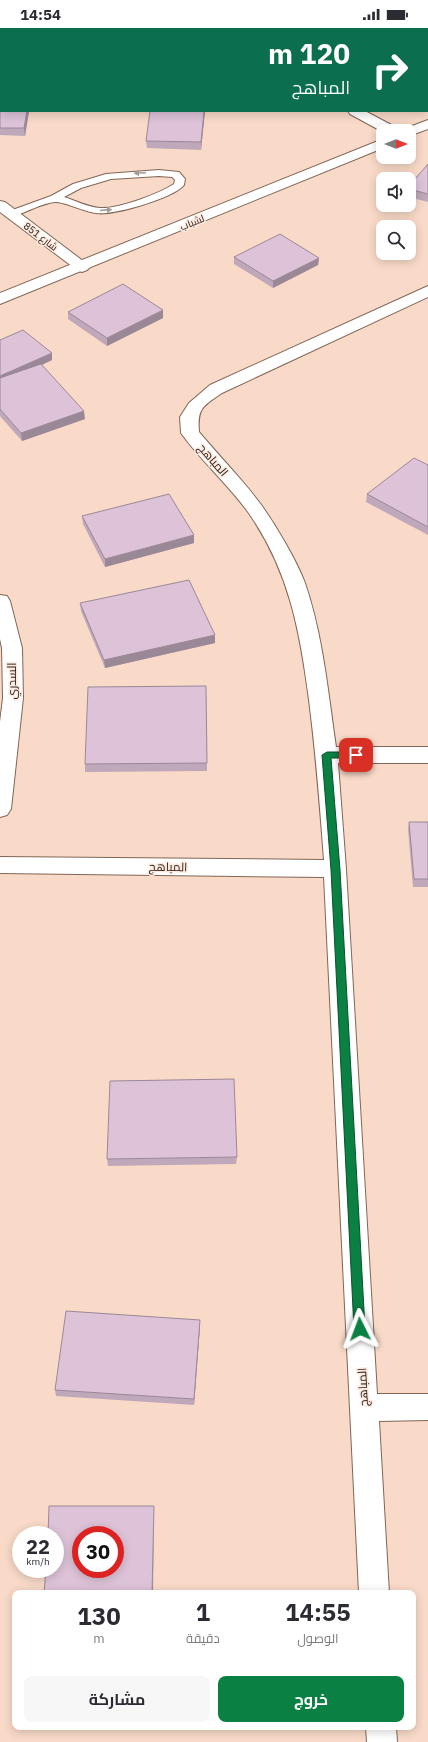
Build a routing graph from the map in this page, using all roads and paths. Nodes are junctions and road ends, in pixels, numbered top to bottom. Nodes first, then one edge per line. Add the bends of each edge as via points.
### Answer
1 (357, 112) edge
2 (379, 124) edge
3 (428, 124) edge
4 (416, 129) edge
5 (376, 146) edge
6 (94, 180) junction
7 (55, 198) junction
8 (83, 206) junction
9 (6, 210) edge
10 (82, 267) junction
11 (428, 291) edge
12 (0, 300) edge
13 (0, 601) edge
14 (327, 755) junction
15 (428, 755) edge
16 (0, 809) edge
17 (0, 865) edge
18 (335, 870) junction
19 (428, 1407) edge
20 (364, 1408) junction
21 (374, 1590) edge
22 (381, 1730) edge
23 (382, 1742) edge

1 - 2 street
3 - 4 street
5 - 10 street, لشباب
6 - 7 lane
6 - 8 lane via 85,191
8 -> 6 lane via 99,211 112,210 173,189 180,182 175,174 159,172 110,176
7 - 8 lane
7 - 9 lane
9 - 10 street, شارع 851
10 - 12 street, لشباب
11 - 14 street, المباهج via 216,389 197,403 189,417 190,433 255,508 295,582 309,634
13 - 16 street, السدري via 12,648 12,698
14 - 15 street
14 - 18 street, المباهج
17 - 18 street, المباهج
18 - 20 street, المباهج
19 - 20 street
20 - 21 street, المباهج
22 - 23 street

